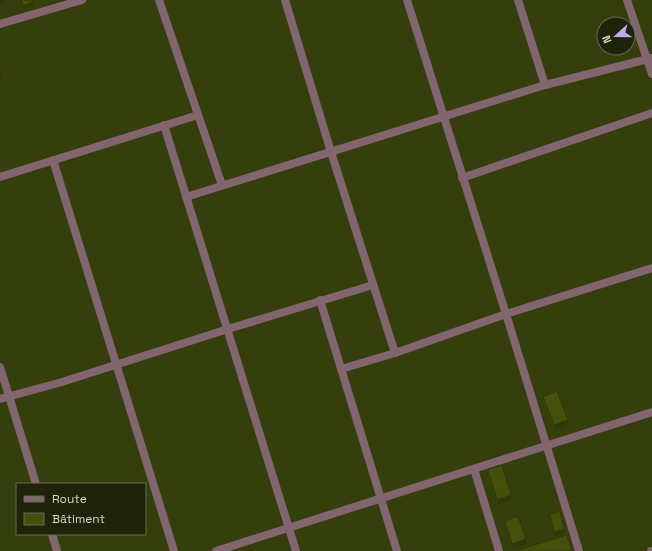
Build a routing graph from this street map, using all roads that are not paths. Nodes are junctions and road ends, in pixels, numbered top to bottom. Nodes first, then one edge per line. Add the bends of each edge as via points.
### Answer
1 (82, 0) edge
2 (159, 0) edge
3 (285, 0) edge
4 (407, 0) edge
5 (518, 0) edge
6 (627, 0) edge
7 (0, 24) edge
8 (650, 59) edge
9 (652, 74) edge
10 (544, 85) junction
11 (652, 113) edge
12 (198, 115) junction
13 (443, 117) junction
14 (164, 125) junction
15 (331, 152) junction
16 (53, 160) junction
17 (0, 177) edge
18 (462, 178) junction
19 (222, 186) junction
20 (186, 197) junction
21 (652, 268) edge
22 (373, 285) junction
23 (320, 300) junction
24 (506, 314) junction
25 (228, 329) junction
26 (395, 353) junction
27 (116, 364) junction
28 (0, 367) edge
29 (341, 370) junction
30 (9, 397) junction
31 (0, 399) edge
32 (652, 412) edge
33 (546, 446) junction
34 (474, 469) junction
35 (36, 483) edge
36 (381, 499) junction
37 (289, 528) junction
38 (52, 535) edge
39 (57, 551) edge
40 (174, 551) edge
41 (216, 551) edge
42 (296, 551) edge
43 (397, 551) edge
44 (500, 551) edge
45 (579, 551) edge

1 - 7 street
2 - 12 street
3 - 15 street
4 - 13 street
5 - 10 street
6 - 8 street
8 - 9 street
8 - 10 street
10 - 13 street
11 - 18 street
12 - 14 street
12 - 19 street
13 - 15 street
13 - 18 street
14 - 16 street
14 - 20 street
15 - 19 street
15 - 22 street
16 - 17 street
16 - 27 street
18 - 24 street
19 - 20 street
20 - 25 street
21 - 24 street
22 - 23 street
22 - 26 street
23 - 25 street
23 - 29 street
24 - 26 street
24 - 33 street
25 - 27 street
25 - 37 street
26 - 29 street
27 - 30 street
27 - 40 street
28 - 30 street
29 - 36 street
30 - 31 street
30 - 35 street
32 - 33 street
33 - 34 street
33 - 45 street
34 - 36 street
34 - 44 street
36 - 37 street
36 - 43 street
37 - 41 street
37 - 42 street
38 - 39 street

